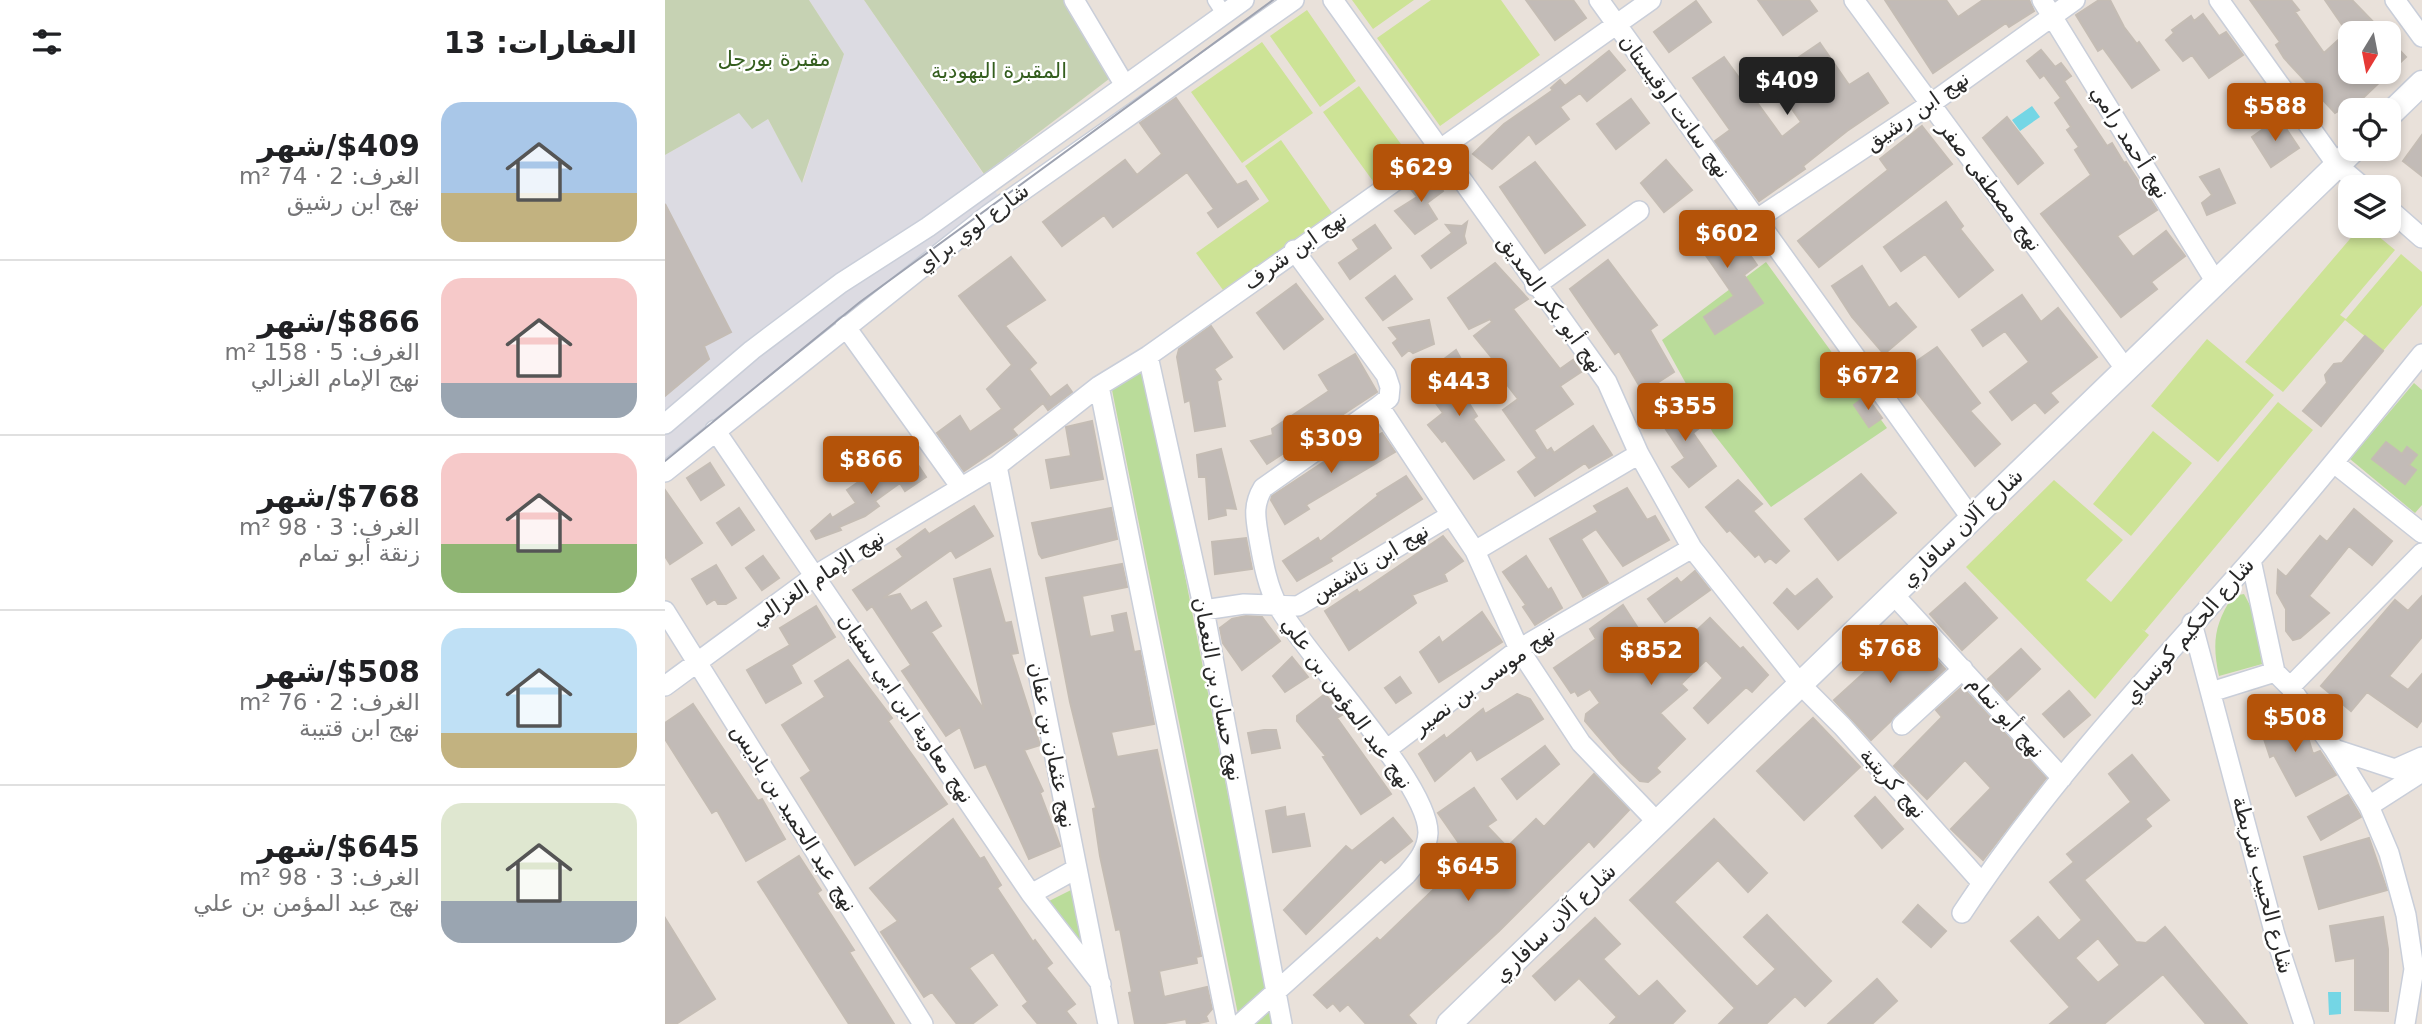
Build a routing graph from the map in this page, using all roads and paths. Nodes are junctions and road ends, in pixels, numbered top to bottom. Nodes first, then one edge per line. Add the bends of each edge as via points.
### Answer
1 (1074, 0) edge
2 (1244, 0) edge
3 (1294, 0) edge
4 (1333, 0) edge
5 (1599, 0) edge
6 (1651, 0) edge
7 (1854, 0) edge
8 (2075, 0) edge
9 (2219, 0) edge
10 (2395, 0) edge
11 (1219, 7) edge
12 (2047, 8) edge
13 (1616, 25) junction
14 (2422, 37) edge
15 (2422, 83) edge
16 (1124, 84) junction
17 (2401, 103) edge
18 (1929, 105) junction
19 (2338, 147) edge
20 (1440, 148) junction
21 (2342, 161) edge
22 (1639, 211) dead end
23 (1757, 219) junction
24 (2401, 220) edge
25 (2422, 238) edge
26 (1294, 250) junction
27 (2217, 284) junction
28 (1535, 286) junction
29 (845, 326) junction
30 (2422, 354) edge
31 (1147, 356) junction
32 (2127, 371) junction
33 (1099, 386) junction
34 (1379, 406) junction
35 (665, 424) edge
36 (715, 430) junction
37 (1639, 454) junction
38 (2334, 463) junction
39 (997, 466) junction
40 (665, 472) edge
41 (960, 486) junction
42 (1451, 515) junction
43 (1972, 519) junction
44 (2422, 533) edge
45 (1692, 548) junction
46 (1475, 551) junction
47 (2422, 553) edge
48 (2251, 560) junction
49 (816, 575) junction
50 (1893, 594) junction
51 (1278, 607) junction
52 (1204, 610) junction
53 (665, 611) edge
54 (2192, 623) junction
55 (1519, 649) junction
56 (698, 663) junction
57 (1963, 669) junction
58 (2275, 672) junction
59 (1801, 685) junction
60 (665, 686) edge
61 (2290, 687) junction
62 (2211, 692) junction
63 (1902, 725) dead end
64 (2334, 749) junction
65 (1386, 750) junction
66 (2422, 758) edge
67 (2422, 772) edge
68 (2062, 778) junction
69 (2368, 806) junction
70 (1658, 822) junction
71 (1076, 869) junction
72 (1982, 883) junction
73 (1031, 894) junction
74 (1962, 913) dead end
75 (2418, 970) edge
76 (1101, 984) junction
77 (1275, 993) junction
78 (923, 1024) edge
79 (1108, 1024) edge
80 (1227, 1024) edge
81 (1240, 1024) edge
82 (1282, 1024) edge
83 (1449, 1024) edge
84 (2304, 1024) edge
85 (2405, 1024) edge

1 - 16 street
2 - 11 street, شارع لوي براي
3 - 29 street, شارع لوي براي via 988,215
4 - 20 street, نهج أبو بكر الصديق
5 - 13 street, نهج سانت اوقيستان
6 - 13 street, نهج ابن شرف
7 - 18 street, نهج مصطفى صفر
8 - 12 street, نهج ابن رشيق
9 - 19 street
10 - 14 street
11 - 16 street, شارع لوي براي
12 - 18 street, نهج ابن رشيق
12 - 27 street, نهج أحمد رامي
13 - 20 street, نهج ابن شرف
13 - 23 street, نهج سانت اوقيستان
15 - 17 street
16 - 35 street, شارع لوي براي via 927,227 841,283
18 - 23 street, نهج ابن رشيق
18 - 32 street, نهج مصطفى صفر
20 - 26 street, نهج ابن شرف
20 - 28 street, نهج أبو بكر الصديق
21 - 27 street, شارع آلان سافاري
22 - 28 street
23 - 43 street, نهج سانت اوقيستان
24 - 25 street
26 - 31 street, نهج ابن شرف
26 - 34 street via 1386,375 1389,398
27 - 32 street, شارع آلان سافاري
28 - 37 street, نهج أبو بكر الصديق via 1607,382
29 - 36 street, شارع لوي براي
29 - 41 street
30 - 38 street, شارع الحكيم كونساي
31 - 33 street, نهج الإمام الغزالي
31 - 52 street, نهج حسان بن النعمان
32 - 43 street, شارع آلان سافاري
33 - 39 street, نهج الإمام الغزالي
33 - 80 street
34 - 42 street
34 - 51 street, نهج عبد المؤمن بن علي via 1258,496 1254,505 1263,559
36 - 40 street, شارع لوي براي
36 - 49 street, نهج معاوية ابن ابي سفيان
37 - 45 street, نهج أبو بكر الصديق
37 - 46 street
38 - 44 street
38 - 48 street, شارع الحكيم كونساي
39 - 41 street, نهج الإمام الغزالي
39 - 71 street, نهج عثمان بن عفان
41 - 49 street, نهج الإمام الغزالي
42 - 46 street
42 - 51 street, نهج ابن تاشفين via 1298,606
43 - 50 street, شارع آلان سافاري
45 - 55 street, نهج موسى بن نصير
45 - 59 street, نهج أبو بكر الصديق
46 - 55 street
47 - 61 street
48 - 54 street, شارع الحكيم كونساي
48 - 58 street
49 - 56 street, نهج الإمام الغزالي
49 - 73 street, نهج معاوية ابن ابي سفيان
50 - 57 street, نهج أبو تمام
50 - 59 street, شارع آلان سافاري
51 - 52 street, نهج ابن تاشفين via 1244,604
51 - 65 street, نهج عبد المؤمن بن علي
52 - 77 street, نهج حسان بن النعمان
53 - 56 street, نهج عبد الحميد بن باديس
54 - 62 street, شارع الحبيب شريطة
54 - 68 street, شارع الحكيم كونساي
55 - 65 street, نهج موسى بن نصير
55 - 70 street via 1581,743
56 - 60 street, نهج الإمام الغزالي
56 - 78 street, نهج عبد الحميد بن باديس
57 - 63 street
57 - 68 street, نهج أبو تمام
58 - 61 street
58 - 62 street
59 - 70 street, شارع آلان سافاري
59 - 72 street, نهج كريتبة
61 - 64 street
62 - 84 street, شارع الحبيب شريطة via 2275,935
64 - 66 street via 2395,769
64 - 69 street
65 - 77 street, نهج عبد المؤمن بن علي via 1421,808 1428,832 1423,853 1406,875
67 - 69 street
68 - 72 street, شارع الحكيم كونساي
69 - 75 street via 2389,853
70 - 83 street, شارع آلان سافاري
71 - 73 street
71 - 76 street, نهج عثمان بن عفان
72 - 74 street, شارع الحكيم كونساي
73 - 76 street, نهج معاوية ابن ابي سفيان
75 - 85 street
76 - 79 street, نهج عثمان بن عفان
77 - 81 street, نهج عبد المؤمن بن علي
77 - 82 street, نهج حسان بن النعمان

